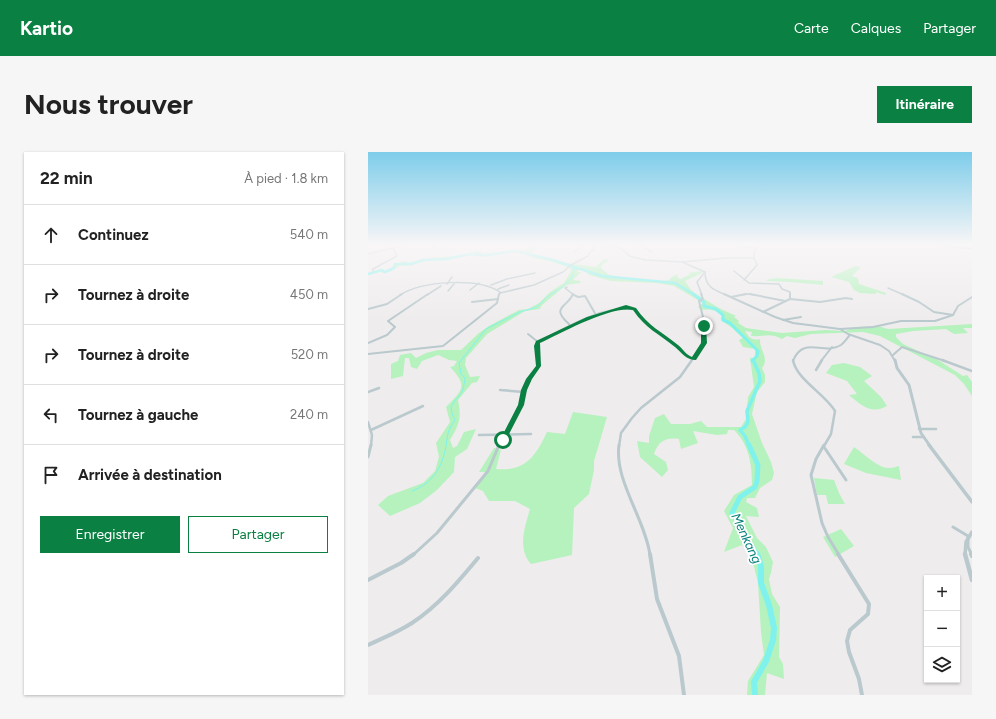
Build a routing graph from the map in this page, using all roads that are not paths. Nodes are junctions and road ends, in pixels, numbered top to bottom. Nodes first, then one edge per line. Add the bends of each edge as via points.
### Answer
1 (566, 269) edge
2 (699, 269) edge
3 (753, 269) edge
4 (734, 271) dead end
5 (705, 272) junction
6 (535, 273) dead end
7 (452, 277) dead end
8 (459, 280) dead end
9 (744, 280) junction
10 (480, 283) junction
11 (455, 284) junction
12 (443, 285) junction
13 (447, 285) junction
14 (490, 285) junction
15 (509, 285) dead end
16 (567, 287) dead end
17 (888, 288) dead end
18 (497, 289) junction
19 (470, 290) dead end
20 (448, 291) dead end
21 (425, 294) dead end
22 (428, 294) junction
23 (500, 294) junction
24 (505, 294) dead end
25 (574, 295) junction
26 (731, 297) junction
27 (972, 297) edge
28 (498, 299) junction
29 (790, 299) junction
30 (852, 299) dead end
31 (472, 302) dead end
32 (787, 302) junction
33 (368, 309) edge
34 (763, 312) junction
35 (596, 315) junction
36 (953, 315) junction
37 (801, 317) dead end
38 (783, 320) junction
39 (568, 327) junction
40 (840, 329) junction
41 (528, 334) dead end
42 (850, 335) junction
43 (538, 342) junction
44 (368, 343) edge
45 (832, 347) junction
46 (420, 348) junction
47 (419, 353) dead end
48 (368, 354) edge
49 (892, 356) junction
50 (694, 359) junction
51 (816, 370) dead end
52 (972, 371) edge
53 (379, 388) dead end
54 (500, 390) dead end
55 (368, 392) edge
56 (524, 392) junction
57 (423, 406) dead end
58 (368, 422) edge
59 (919, 429) junction
60 (936, 429) dead end
61 (371, 430) junction
62 (506, 434) junction
63 (531, 434) dead end
64 (480, 435) dead end
65 (913, 437) dead end
66 (923, 437) junction
67 (824, 447) junction
68 (368, 457) edge
69 (846, 480) dead end
70 (972, 502) edge
71 (953, 527) dead end
72 (972, 532) edge
73 (967, 536) junction
74 (972, 556) edge
75 (478, 558) dead end
76 (368, 580) edge
77 (972, 580) edge
78 (368, 645) edge
79 (684, 695) edge
80 (862, 695) edge

1 - 23 street via 531,285
2 - 5 street
3 - 9 street
4 - 9 street
5 - 26 street via 704,279 708,285
5 - 50 street via 698,278 697,283 703,298 699,301 703,317 704,343
6 - 14 street
7 - 13 street
8 - 11 street
9 - 29 street via 752,284 779,284 782,289 790,292
10 - 11 street
10 - 14 street
10 - 19 street
11 - 13 street
11 - 20 street
12 - 13 street
12 - 22 street
12 - 33 street via 415,289 388,303
14 - 18 street
15 - 18 street
16 - 25 street via 565,288
17 - 36 street via 934,312
18 - 23 street
21 - 22 street
22 - 44 street via 388,321 395,327 392,332
23 - 24 street
23 - 28 street
25 - 35 street via 586,296
25 - 39 street via 560,311 561,316 569,324
26 - 32 street via 748,294
26 - 34 street
27 - 36 street via 958,304
28 - 31 street
28 - 46 street via 490,309 444,345
29 - 30 street via 817,302
29 - 32 street
32 - 34 street
34 - 38 street
35 - 39 street
35 - 50 street via 623,307 634,308 652,329 687,357
36 - 40 street via 935,321 901,320 873,327
37 - 38 street
38 - 40 street
39 - 43 street
40 - 42 street
41 - 43 street
42 - 45 street via 839,346
42 - 49 street via 880,345
43 - 56 street via 536,346 539,366 529,379
45 - 51 street
45 - 67 street via 803,348 793,361 798,372 834,409 831,432
46 - 47 street
46 - 48 street
49 - 52 street via 902,347 908,348
49 - 59 street via 909,385
50 - 79 street via 672,384 632,418 621,433 618,453 622,478 648,541 657,599 679,656
53 - 55 street
54 - 56 street
56 - 62 street via 521,405
57 - 61 street
58 - 61 street
59 - 60 street
59 - 66 street
61 - 68 street
62 - 63 street
62 - 64 street
62 - 76 street via 488,471 431,540 412,556
65 - 66 street
66 - 70 street
67 - 69 street
67 - 80 street via 816,459 811,474 822,523 832,545 867,599 870,610 869,614 852,626 847,638 848,650
71 - 73 street
72 - 73 street
73 - 74 street
73 - 77 street via 966,551
75 - 78 street via 448,592 413,623

